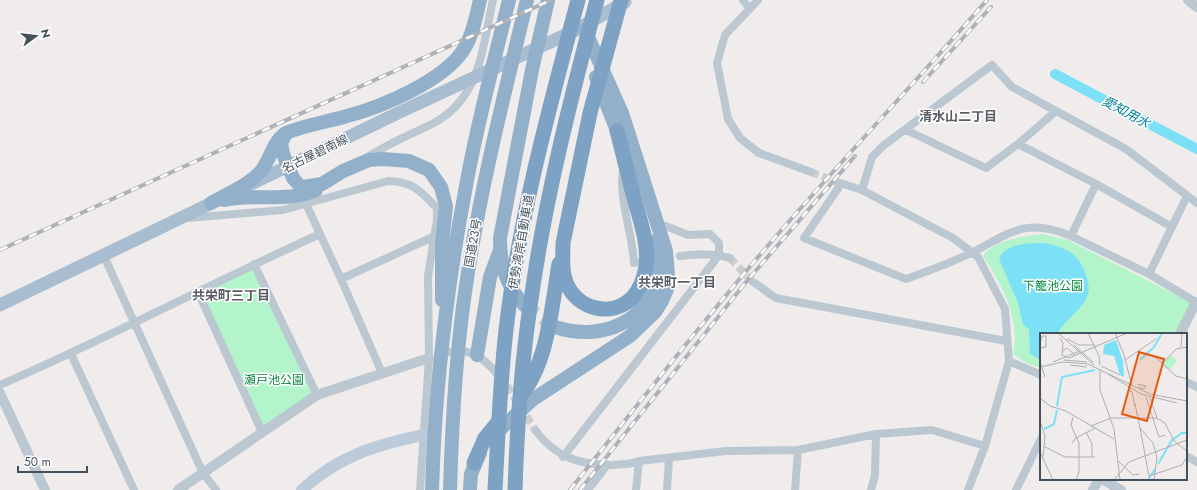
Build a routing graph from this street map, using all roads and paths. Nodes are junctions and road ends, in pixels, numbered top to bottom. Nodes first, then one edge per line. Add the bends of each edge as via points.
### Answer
1 (480, 0) edge
2 (493, 0) edge
3 (509, 0) edge
4 (527, 0) edge
5 (548, 0) edge
6 (578, 0) edge
7 (597, 0) edge
8 (601, 0) edge
9 (621, 0) edge
10 (628, 0) edge
11 (743, 0) edge
12 (758, 0) edge
13 (1188, 0) edge
14 (1197, 7) edge
15 (750, 8) junction
16 (579, 28) junction
17 (582, 58) junction
18 (1056, 111) junction
19 (617, 130) junction
20 (906, 130) junction
21 (286, 133) junction
22 (1018, 144) junction
23 (625, 164) junction
24 (354, 166) junction
25 (288, 167) junction
26 (811, 172) tunnel mouth
27 (329, 180) junction
28 (1096, 184) junction
29 (862, 190) junction
30 (1187, 196) junction
31 (211, 203) junction
32 (1197, 203) edge
33 (306, 204) junction
34 (178, 219) junction
35 (658, 224) junction
36 (1172, 227) junction
37 (320, 234) junction
38 (435, 236) junction
39 (1071, 236) junction
40 (563, 243) junction
41 (500, 250) junction
42 (971, 253) junction
43 (103, 254) junction
44 (719, 255) junction
45 (680, 256) dead end
46 (730, 258) tunnel mouth
47 (637, 262) dead end
48 (254, 264) junction
49 (1149, 274) junction
50 (341, 279) junction
51 (753, 282) tunnel mouth
52 (198, 292) junction
53 (1197, 301) edge
54 (0, 305) edge
55 (525, 306) tunnel mouth
56 (133, 323) junction
57 (555, 327) tunnel mouth
58 (1181, 333) edge
59 (1006, 341) junction
60 (443, 346) junction
61 (71, 354) junction
62 (477, 355) junction
63 (430, 358) junction
64 (1009, 361) junction
65 (382, 374) junction
66 (1040, 375) edge
67 (1187, 382) edge
68 (0, 385) edge
69 (507, 386) tunnel mouth
70 (1197, 387) edge
71 (0, 393) edge
72 (317, 395) junction
73 (536, 431) tunnel mouth
74 (262, 432) junction
75 (876, 434) junction
76 (423, 435) junction
77 (1040, 441) edge
78 (985, 446) junction
79 (798, 450) junction
80 (563, 456) junction
81 (1187, 457) edge
82 (669, 458) junction
83 (639, 461) junction
84 (1197, 462) edge
85 (474, 463) junction
86 (607, 465) junction
87 (203, 473) junction
88 (1099, 480) edge
89 (1102, 480) edge
90 (45, 490) edge
91 (134, 490) edge
92 (178, 490) edge
93 (216, 490) edge
94 (302, 490) edge
95 (420, 490) edge
96 (432, 490) edge
97 (450, 490) edge
98 (470, 490) edge
99 (495, 490) edge
100 (515, 490) edge
101 (588, 490) edge
102 (636, 490) edge
103 (667, 490) edge
104 (795, 490) edge
105 (871, 490) edge
106 (968, 490) edge
107 (1016, 490) edge
108 (1093, 490) edge
109 (1121, 490) edge

1 - 21 highway via 472,34 465,48 448,69 419,86 362,112
2 - 24 street via 477,70 469,90 458,106 432,124 388,144
3 - 60 highway, 国道23号 via 466,185 454,254
4 - 97 highway, 国道23号 via 483,188 467,279 459,348
5 - 41 highway via 502,221
6 - 99 highway, 伊勢湾岸自動車道 via 527,203 516,267 499,401
7 - 17 highway, 伊勢湾岸自動車道
8 - 17 highway
9 - 40 highway via 590,113
10 - 16 main road, 名古屋碧南線
11 - 15 street
12 - 15 street
13 - 14 street
15 - 26 street via 725,35 717,63 728,119 740,138 759,154
16 - 19 highway
16 - 25 main road, 名古屋碧南線
16 - 35 highway via 622,113
17 - 100 highway, 伊勢湾岸自動車道 via 554,174 530,306 522,373
18 - 20 street via 1012,87 992,65
18 - 22 street
18 - 30 street via 1126,149
19 - 23 highway
19 - 57 highway via 654,240 658,269 653,290 640,309 615,327 598,332 580,333
20 - 22 street via 986,168
20 - 29 street via 872,157
21 - 25 highway via 282,138 281,149
21 - 31 highway via 277,140 266,164 255,177
22 - 28 street
23 - 40 highway via 645,239 646,254 644,277 633,297 616,308 605,309 585,305 577,299 570,291 563,272
23 - 47 street via 622,178 623,197
24 - 27 highway
24 - 60 highway via 369,160 397,159 419,165 436,178 446,206 441,274
25 - 27 highway via 295,182 304,187
25 - 31 main road, 名古屋碧南線
27 - 31 highway via 314,190 294,196 250,196
28 - 36 street
28 - 39 street
29 - 42 street via 953,238
29 - 42 street via 839,183 804,238 906,279
30 - 32 street
30 - 36 street
31 - 34 main road, 名古屋碧南線
33 - 34 street via 265,212
33 - 37 street
33 - 38 street via 388,182 402,181 412,185 437,208
34 - 43 main road, 名古屋碧南線
35 - 44 street via 688,235 710,234 719,243
35 - 85 highway via 666,251 668,276 667,289 655,312 630,336 532,400 490,439
36 - 49 street
37 - 48 street
37 - 50 street
38 - 50 street
38 - 63 street via 428,276
39 - 42 street via 1048,228 1024,228 1008,232
39 - 49 street
40 - 85 highway via 545,339 533,377 524,392 485,438
41 - 55 highway via 505,275 516,296
41 - 62 highway via 490,277
42 - 59 street via 978,257 1005,309
43 - 54 main road, 名古屋碧南線
43 - 56 street
44 - 45 street
44 - 46 street
44 - 80 street
48 - 52 street
48 - 72 street
49 - 53 street
50 - 65 street
51 - 59 street via 776,298
52 - 56 street
52 - 74 street
53 - 58 street
56 - 61 street
56 - 87 street
59 - 64 street
60 - 96 highway, 国道23号 via 433,450
61 - 68 street
61 - 91 street
62 - 63 street via 453,351
62 - 69 street via 491,366
63 - 65 street
63 - 76 street
64 - 66 street
64 - 78 street
65 - 72 street
67 - 70 street
71 - 90 street
72 - 74 street
73 - 80 street via 544,442
74 - 87 street
75 - 78 street via 932,430
75 - 79 street
75 - 105 street via 875,475
76 - 94 main road via 379,445 342,460
76 - 95 street
77 - 107 street
78 - 106 street
79 - 82 street via 726,451
79 - 104 street
80 - 86 street via 580,463
81 - 84 street
82 - 83 street
82 - 103 street
83 - 86 street via 631,465
83 - 102 street
85 - 98 highway
86 - 101 street
87 - 92 street
87 - 93 street
88 - 108 street
89 - 109 street

